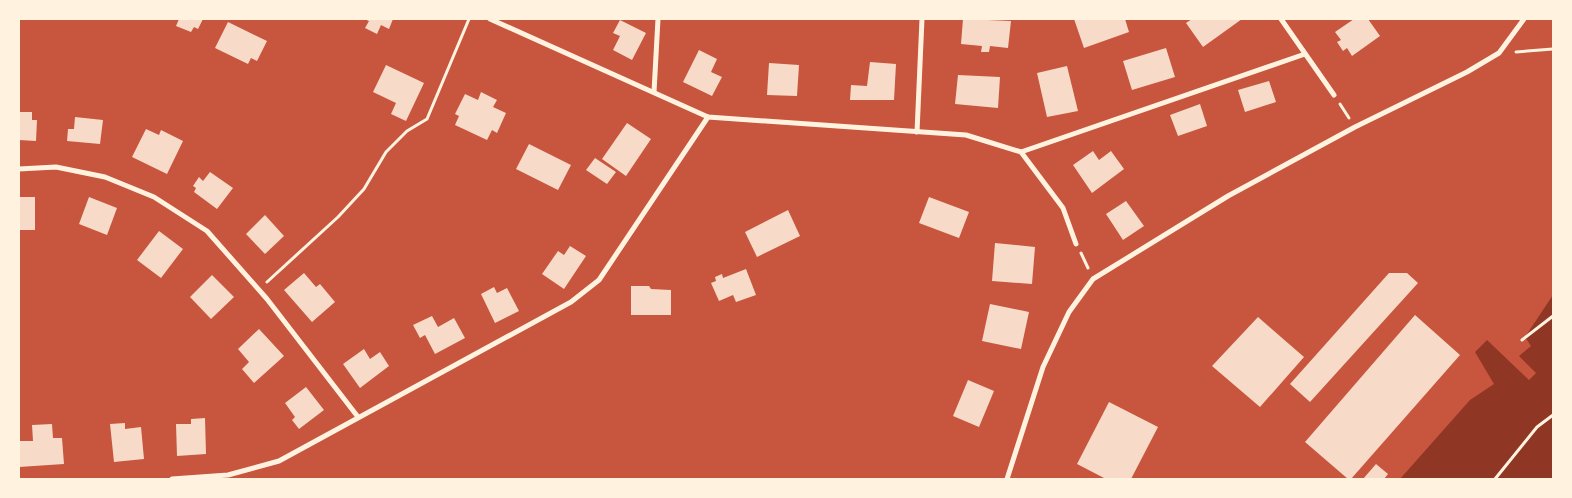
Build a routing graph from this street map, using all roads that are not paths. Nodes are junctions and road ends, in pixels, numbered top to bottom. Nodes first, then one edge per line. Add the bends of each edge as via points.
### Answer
1 (490, 19) edge
2 (658, 19) edge
3 (922, 19) edge
4 (1281, 19) edge
5 (1524, 19) edge
6 (1305, 54) junction
7 (654, 92) junction
8 (1334, 95) road end
9 (708, 117) junction
10 (917, 132) junction
11 (1021, 152) junction
12 (19, 169) edge
13 (1076, 244) road end
14 (358, 417) junction
15 (172, 479) edge
16 (1007, 479) edge

1 - 7 street
2 - 7 street
3 - 10 street
4 - 6 street
5 - 16 street via 1499,53 1228,196 1093,279 1069,312 1042,367
6 - 8 street
6 - 11 street
7 - 9 street
9 - 10 street
9 - 14 street via 599,280 571,302
10 - 11 street via 966,135
11 - 13 street via 1063,208
12 - 14 street via 56,167 105,176 154,197 207,231 259,289
14 - 15 street via 279,461 228,475

